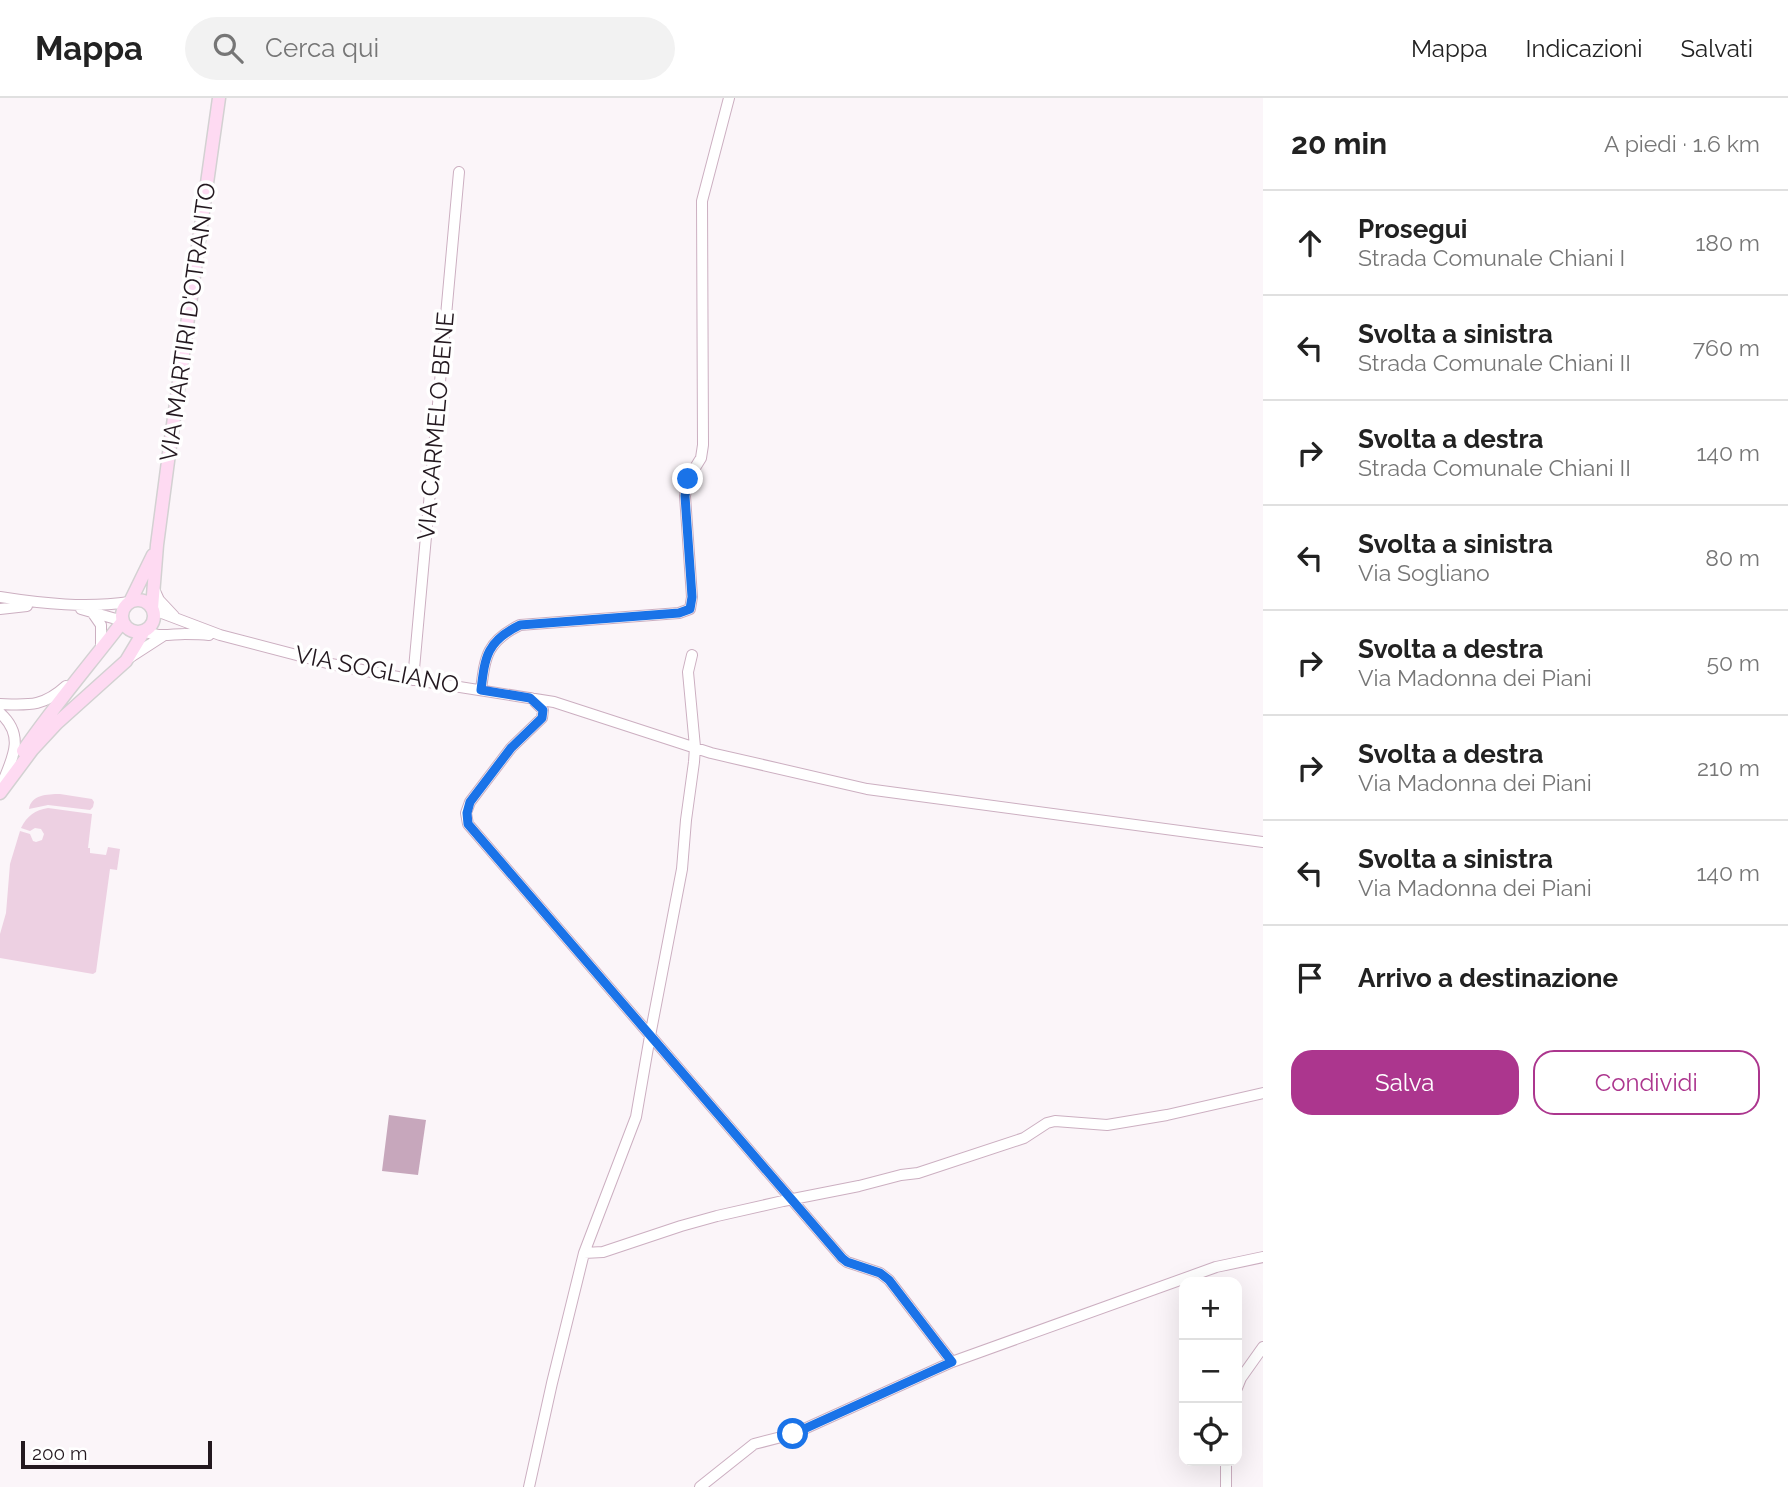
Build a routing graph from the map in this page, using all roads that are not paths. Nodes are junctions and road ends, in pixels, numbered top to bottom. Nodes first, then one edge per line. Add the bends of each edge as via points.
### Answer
1 (219, 98) edge
2 (729, 98) edge
3 (459, 172) dead end
4 (157, 545) junction
5 (154, 589) junction
6 (0, 597) edge
7 (130, 602) junction
8 (43, 604) junction
9 (71, 606) junction
10 (0, 609) edge
11 (153, 609) junction
12 (92, 612) junction
13 (177, 619) junction
14 (123, 621) junction
15 (144, 631) junction
16 (220, 635) junction
17 (163, 636) junction
18 (100, 650) junction
19 (692, 655) dead end
20 (126, 661) junction
21 (90, 665) junction
22 (413, 680) junction
23 (487, 691) junction
24 (530, 698) junction
25 (0, 704) edge
26 (0, 713) edge
27 (695, 747) junction
28 (0, 790) edge
29 (1263, 842) edge
30 (650, 1036) junction
31 (1263, 1093) edge
32 (792, 1199) junction
33 (583, 1253) junction
34 (1263, 1257) edge
35 (1263, 1347) edge
36 (952, 1362) junction
37 (1242, 1377) edge
38 (1226, 1466) edge
39 (529, 1487) edge
40 (701, 1487) edge
41 (1226, 1487) edge

1 - 4 main road, VIA MARTIRI D'OTRANTO
2 - 23 street via 702,201 703,445 685,496 690,609 520,625 493,644 484,662
3 - 22 street, VIA CARMELO BENE
4 - 5 main road, VIA MARTIRI D'OTRANTO
4 - 7 main road, VIA MARTIRI D'OTRANTO
5 - 11 main road, VIA MARTIRI D'OTRANTO
5 - 13 street
6 - 8 street, VIA SOGLIANO
7 - 9 street, VIA SOGLIANO
7 - 11 main road, VIA SOGLIANO via 145,601
7 - 14 main road via 123,610
8 - 9 street, VIA SOGLIANO
8 - 10 street
9 - 12 street, VIA SOGLIANO
11 - 13 street, VIA SOGLIANO
11 - 15 main road via 153,624
12 - 14 street, VIA SOGLIANO
12 - 18 street via 101,625
13 - 16 street, VIA SOGLIANO
14 - 15 main road, VIA SOGLIANO via 134,632
14 - 18 main road
15 - 17 street, VIA SOGLIANO
15 - 20 main road
16 - 17 street, VIA SOGLIANO
16 - 22 street, VIA SOGLIANO
17 - 20 street
18 - 21 main road
19 - 27 street via 688,672
20 - 28 main road via 57,723
21 - 25 street via 45,701
21 - 28 main road via 34,734
22 - 23 street, VIA SOGLIANO
23 - 24 street, VIA SOGLIANO
24 - 27 street, VIA SOGLIANO
24 - 30 street via 543,710 542,718 511,748 470,802 468,824
26 - 28 street via 9,723 16,745
27 - 29 street, VIA SOGLIANO via 867,789
27 - 30 street via 682,869
30 - 32 street
30 - 33 street via 636,1117
31 - 32 street via 1107,1125 1055,1121 1024,1138 918,1173
32 - 33 street via 681,1226 603,1252
32 - 36 street via 842,1258 889,1280
33 - 39 street
34 - 36 street via 1216,1267
35 - 37 street
36 - 40 street via 793,1434 754,1444
38 - 41 street

